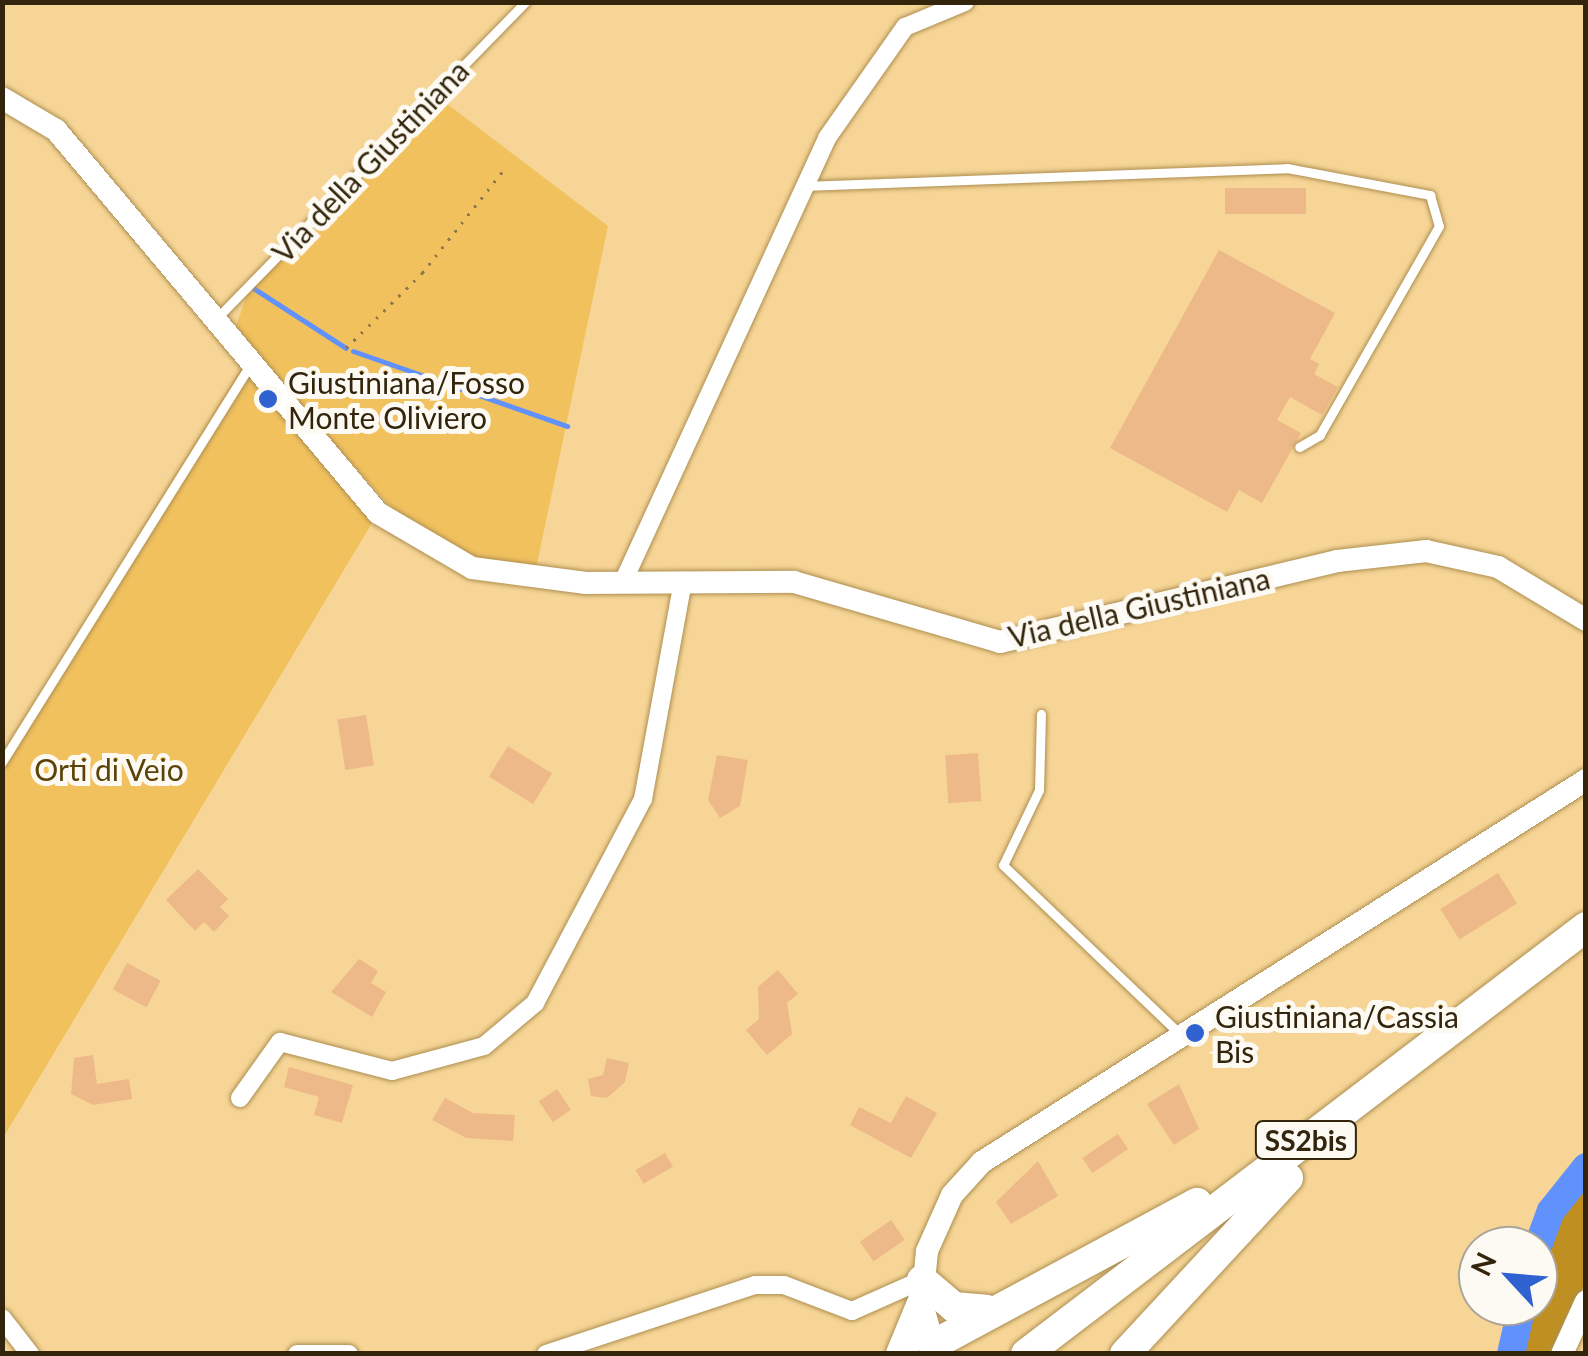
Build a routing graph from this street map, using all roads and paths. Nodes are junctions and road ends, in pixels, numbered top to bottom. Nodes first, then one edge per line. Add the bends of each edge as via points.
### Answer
1 (525, 2) edge
2 (965, 2) edge
3 (2, 98) edge
4 (506, 166) dead end
5 (800, 186) junction
6 (216, 320) junction
7 (346, 348) dead end
8 (251, 364) junction
9 (1299, 447) dead end
10 (683, 581) junction
11 (624, 582) junction
12 (1586, 620) edge
13 (1041, 714) dead end
14 (2, 762) edge
15 (1586, 780) edge
16 (1586, 927) edge
17 (1586, 952) edge
18 (1180, 1034) junction
19 (240, 1098) dead end
20 (1290, 1165) junction
21 (922, 1291) junction
22 (1586, 1301) edge
23 (986, 1310) junction
24 (2, 1318) edge
25 (934, 1349) edge
26 (30, 1354) edge
27 (296, 1354) edge
28 (349, 1354) edge
29 (546, 1354) edge
30 (901, 1354) edge
31 (1026, 1354) edge
32 (1057, 1354) edge
33 (1125, 1354) edge
34 (1562, 1354) edge

1 - 6 lane, Via della Giustiniana
2 - 5 street via 905,26
3 - 6 street, Via della Giustiniana via 56,130
4 - 7 path via 422,273
5 - 9 lane via 1286,168 1430,194 1439,226 1320,435
5 - 11 street
6 - 8 street, Via della Giustiniana
8 - 11 street, Via della Giustiniana via 410,538 509,576
8 - 14 lane
10 - 11 street, Via della Giustiniana
10 - 12 street, Via della Giustiniana via 838,589 1000,642 1337,561 1426,552 1498,567
10 - 19 street via 643,799 535,1003 484,1046 403,1069 280,1042
13 - 18 lane via 1039,790 1004,865
15 - 18 street
16 - 20 highway, SS2bis
17 - 20 highway, SS2bis
18 - 21 street via 982,1162 943,1211
20 - 23 highway
20 - 31 highway, SS2bis
20 - 32 highway, SS2bis
20 - 33 highway
21 - 23 highway via 949,1305
21 - 25 street
21 - 29 street via 852,1311 784,1284 756,1285
21 - 30 highway
22 - 34 street
23 - 25 highway
24 - 26 street
27 - 28 street

